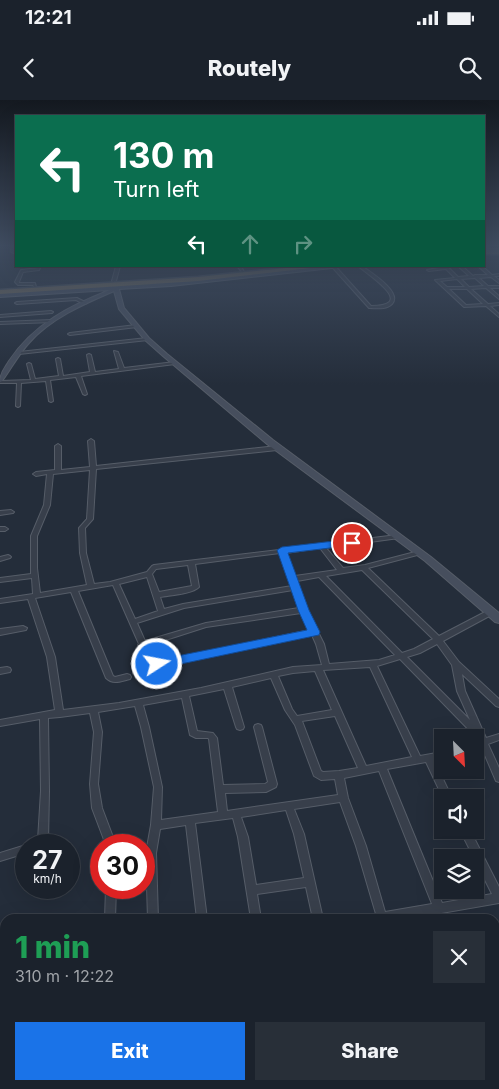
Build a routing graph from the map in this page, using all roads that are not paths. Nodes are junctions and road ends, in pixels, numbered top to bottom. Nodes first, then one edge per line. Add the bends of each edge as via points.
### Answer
1 (7, 292) edge
2 (38, 292) edge
3 (102, 292) edge
4 (117, 292) edge
5 (358, 292) edge
6 (391, 292) edge
7 (451, 292) edge
8 (472, 292) edge
9 (18, 294) junction
10 (85, 302) junction
11 (17, 303) junction
12 (499, 304) edge
13 (486, 305) junction
14 (51, 312) dead end
15 (16, 315) junction
16 (0, 316) edge
17 (499, 316) edge
18 (52, 321) junction
19 (0, 322) edge
20 (136, 326) junction
21 (70, 334) dead end
22 (147, 338) junction
23 (116, 352) dead end
24 (19, 353) junction
25 (89, 355) dead end
26 (58, 359) dead end
27 (174, 363) junction
28 (29, 364) dead end
29 (122, 370) junction
30 (92, 374) junction
31 (78, 375) junction
32 (61, 377) junction
33 (48, 379) junction
34 (33, 380) junction
35 (0, 381) edge
36 (19, 382) junction
37 (85, 394) dead end
38 (52, 401) dead end
39 (18, 406) dead end
40 (91, 441) dead end
41 (58, 446) dead end
42 (277, 448) junction
43 (93, 468) junction
44 (58, 472) junction
45 (50, 473) junction
46 (36, 474) dead end
47 (11, 512) dead end
48 (0, 513) edge
49 (397, 537) junction
50 (321, 546) junction
51 (282, 550) junction
52 (419, 553) junction
53 (8, 557) dead end
54 (0, 559) edge
55 (192, 562) junction
56 (364, 568) junction
57 (342, 571) junction
58 (149, 574) junction
59 (321, 575) junction
60 (34, 576) junction
61 (293, 579) junction
62 (0, 580) edge
63 (114, 583) junction
64 (91, 586) junction
65 (296, 587) junction
66 (74, 590) junction
67 (34, 595) junction
68 (156, 595) junction
69 (0, 601) edge
70 (304, 610) junction
71 (492, 612) junction
72 (162, 613) junction
73 (499, 619) edge
74 (132, 622) junction
75 (23, 628) dead end
76 (0, 632) edge
77 (314, 632) junction
78 (438, 640) junction
79 (142, 645) junction
80 (401, 656) junction
81 (372, 663) junction
82 (456, 664) junction
83 (322, 668) junction
84 (274, 674) junction
85 (127, 677) dead end
86 (227, 685) junction
87 (185, 694) junction
88 (138, 703) junction
89 (499, 704) edge
90 (93, 709) junction
91 (338, 712) junction
92 (60, 714) junction
93 (44, 716) junction
94 (296, 720) junction
95 (0, 724) edge
96 (240, 727) dead end
97 (258, 727) dead end
98 (473, 729) edge
99 (476, 729) edge
100 (499, 737) edge
101 (484, 742) edge
102 (484, 754) edge
103 (434, 756) edge
104 (428, 757) junction
105 (417, 759) junction
106 (381, 766) junction
107 (363, 770) junction
108 (339, 775) junction
109 (499, 778) edge
110 (444, 789) edge
111 (220, 790) junction
112 (343, 798) junction
113 (289, 807) junction
114 (236, 814) junction
115 (223, 816) junction
116 (190, 821) junction
117 (156, 825) junction
118 (43, 834) edge
119 (107, 834) edge
120 (470, 839) edge
121 (15, 852) edge
122 (0, 857) edge
123 (310, 882) junction
124 (252, 890) junction
125 (499, 898) edge
126 (111, 899) edge
127 (440, 908) junction
128 (110, 914) edge
129 (153, 914) edge
130 (201, 914) edge
131 (255, 914) edge
132 (317, 914) edge
133 (379, 914) edge
134 (404, 914) edge

1 - 9 street
2 - 9 street
3 - 10 street
4 - 20 street via 121,308
5 - 6 street via 369,306 379,308 390,303
7 - 13 street via 466,306
8 - 13 street
9 - 11 street
10 - 11 street via 77,299
10 - 18 street
11 - 15 street
12 - 13 street
13 - 17 street
14 - 15 street
15 - 16 street
18 - 19 street
18 - 24 street via 32,336
20 - 21 street
20 - 22 street
22 - 24 street
22 - 27 street
23 - 29 street
24 - 35 street
25 - 30 street
26 - 32 street
27 - 29 street
27 - 42 street
28 - 34 street
29 - 30 street
30 - 31 street
31 - 32 street
31 - 37 street
32 - 33 street
33 - 34 street
33 - 38 street
34 - 36 street
35 - 36 street
36 - 39 street
40 - 43 street
41 - 44 street
42 - 43 street
42 - 49 street
43 - 44 street
43 - 64 street via 90,519 82,528 83,553
44 - 45 street
45 - 46 street
45 - 60 street via 47,505 34,536
47 - 48 street
49 - 50 street
49 - 52 street
50 - 51 street
50 - 57 street
51 - 55 street
51 - 61 street
52 - 56 street
52 - 71 street
53 - 54 street
55 - 58 street via 154,567
55 - 68 street via 196,586 193,589
56 - 57 street
56 - 78 street
57 - 59 street
58 - 63 street
58 - 68 street
59 - 61 street
59 - 80 street
60 - 62 street
60 - 67 street
61 - 65 street
63 - 64 street
63 - 74 street
64 - 66 street
65 - 70 street
65 - 72 street via 200,602
66 - 67 street
66 - 85 street via 110,678
67 - 69 street
67 - 92 street
68 - 72 street
70 - 77 street
70 - 79 street via 206,624
71 - 73 street
71 - 78 street
72 - 74 street
74 - 79 street
75 - 76 street
77 - 79 street via 157,664 149,661
77 - 83 street via 320,644
78 - 80 street
78 - 82 street
80 - 81 street
80 - 98 street
81 - 83 street
81 - 105 street
82 - 89 street
82 - 99 street via 461,691
83 - 84 street
83 - 91 street
84 - 86 street
84 - 94 street
86 - 87 street
86 - 96 street
87 - 88 street
87 - 111 street via 193,733 213,738
88 - 90 street
88 - 117 street via 158,787
90 - 92 street
90 - 119 street via 98,732 94,784
91 - 94 street
91 - 107 street
92 - 93 street
93 - 95 street
93 - 118 street
94 - 108 street via 317,773 321,776
97 - 111 street via 273,784 266,788
100 - 101 street
102 - 109 street
103 - 104 street
104 - 105 street
104 - 110 street
105 - 106 street
106 - 107 street
106 - 127 street
107 - 108 street
108 - 112 street
111 - 115 street
112 - 113 street
112 - 133 street via 361,846
113 - 114 street
113 - 123 street
114 - 115 street
114 - 124 street
115 - 116 street
116 - 117 street
116 - 130 street
117 - 129 street via 151,853
120 - 125 street
121 - 122 street
123 - 124 street
123 - 132 street
124 - 131 street
125 - 127 street
126 - 128 street
127 - 134 street

